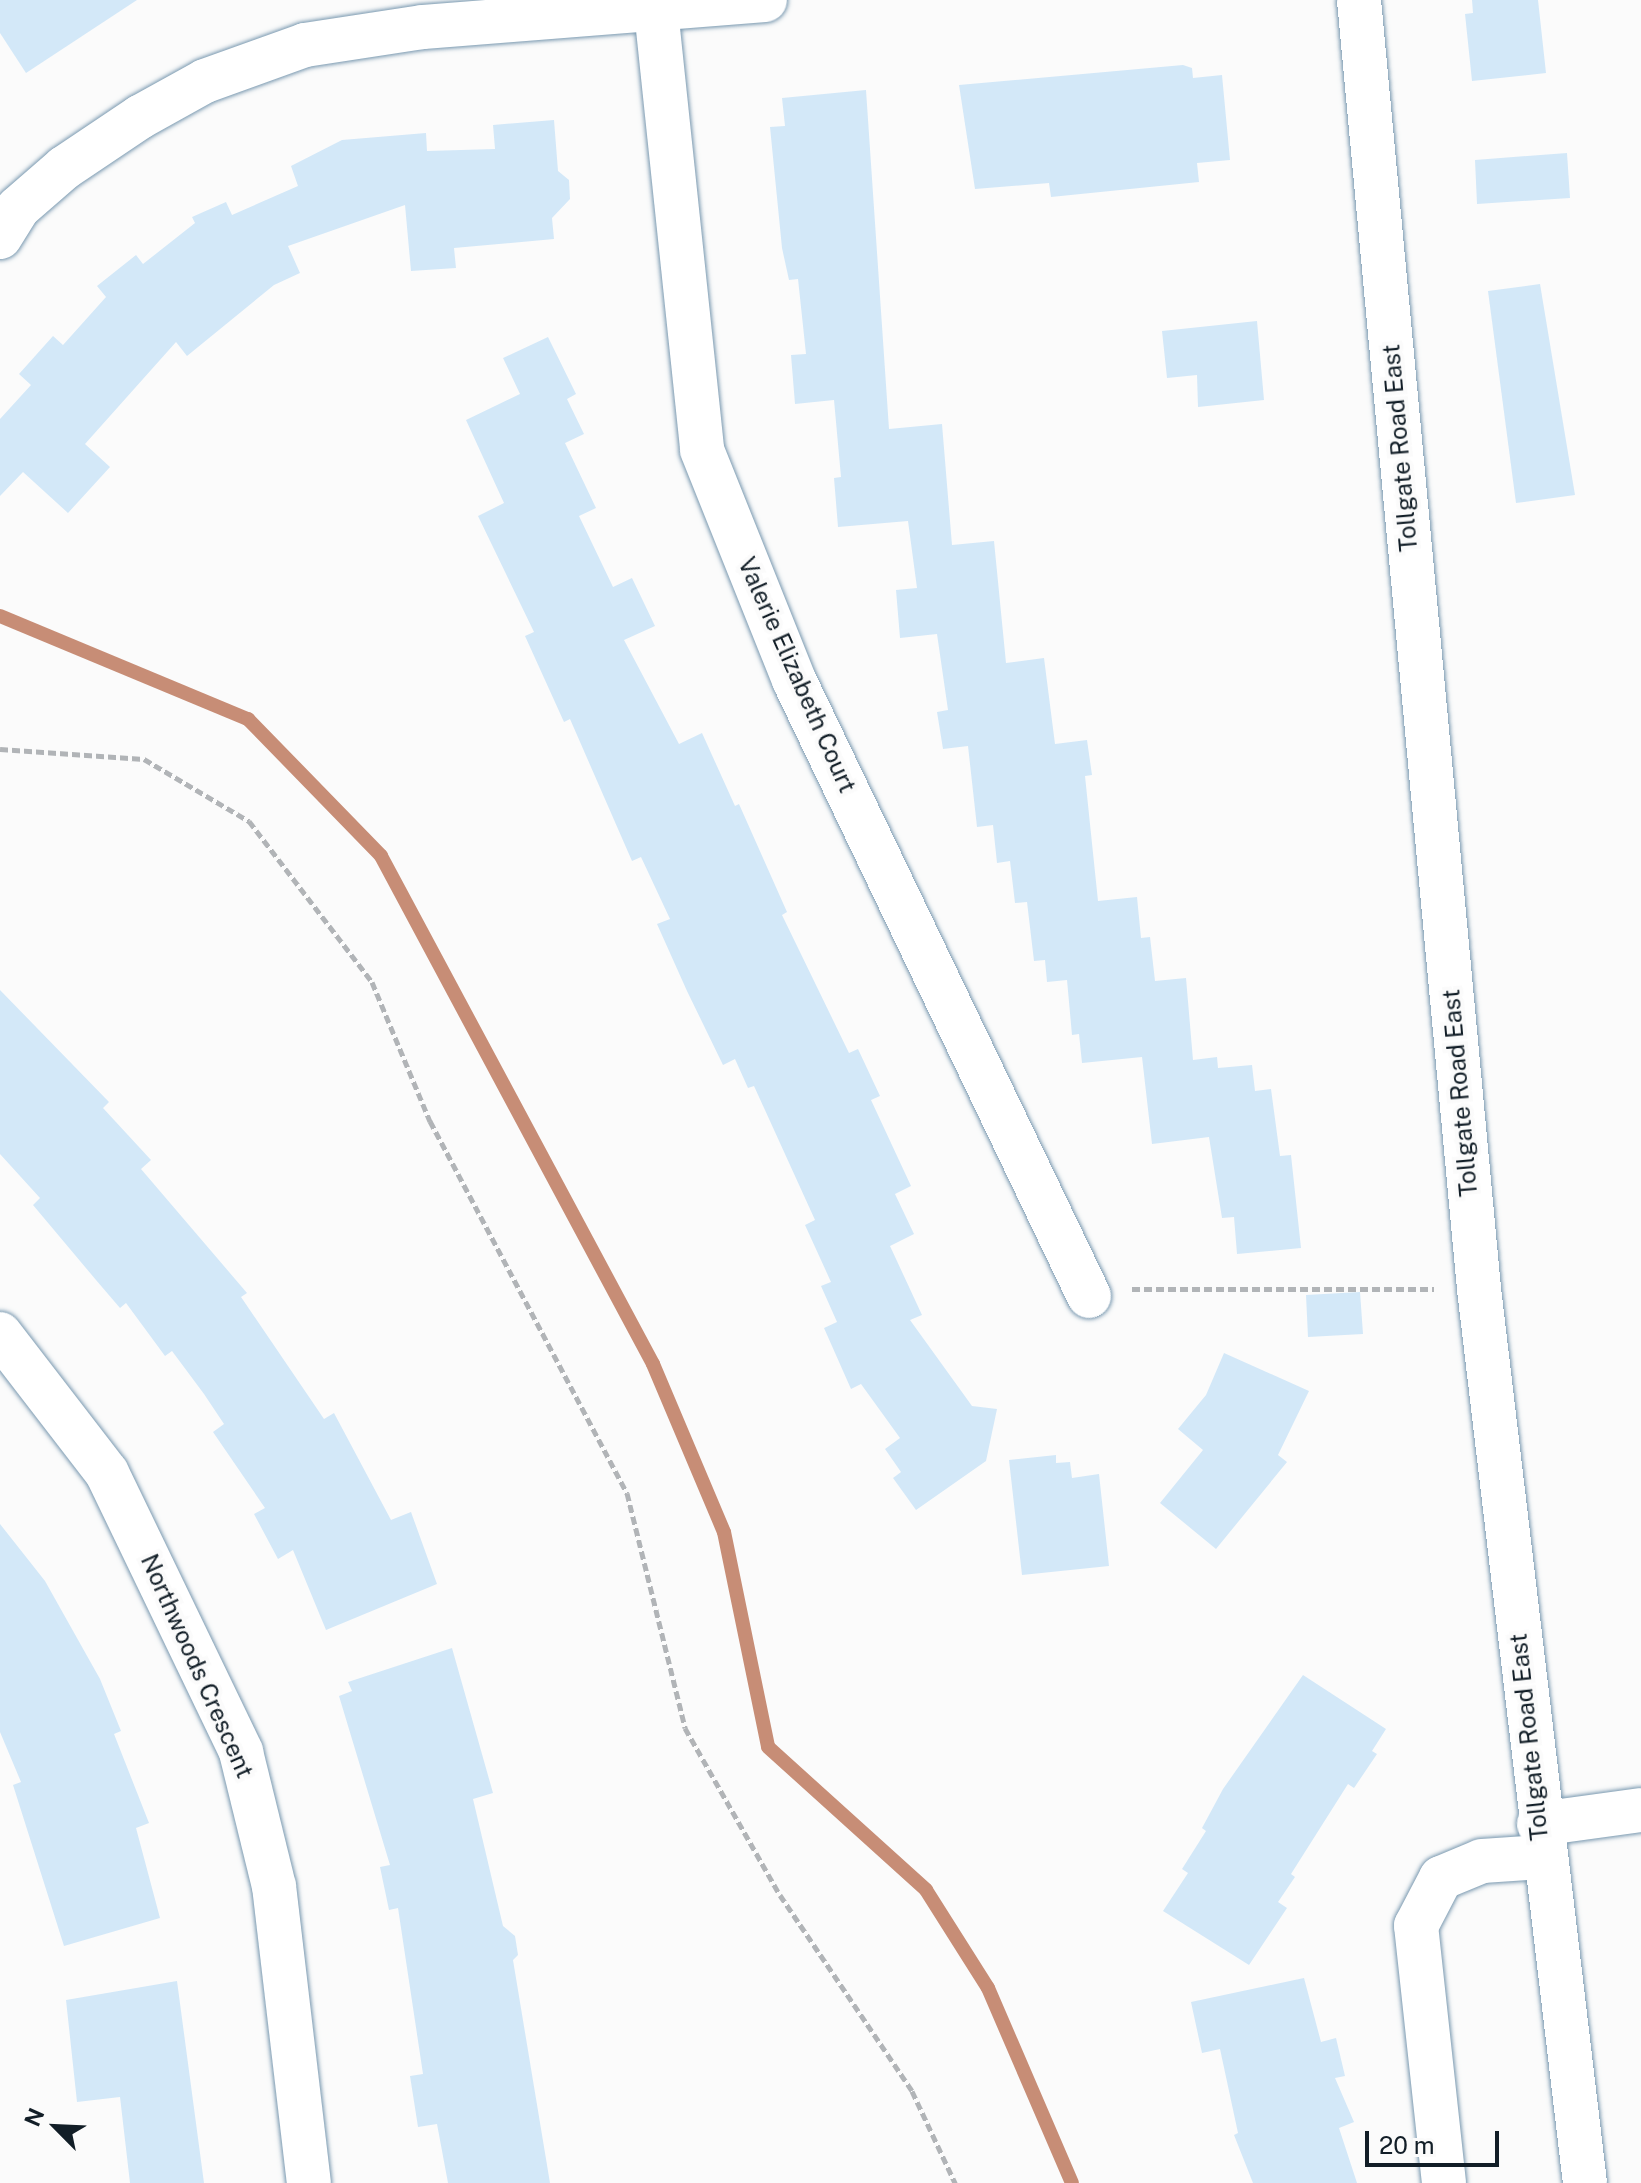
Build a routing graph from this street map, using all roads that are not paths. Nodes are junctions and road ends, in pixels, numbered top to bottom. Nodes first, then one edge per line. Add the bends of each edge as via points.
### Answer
1 (765, 0) edge
2 (1359, 0) edge
3 (656, 10) junction
4 (6, 211) edge
5 (1089, 1296) road end
6 (0, 1334) edge
7 (1641, 1810) edge
8 (1540, 1840) junction
9 (309, 2183) edge
10 (1444, 2183) edge
11 (1585, 2183) edge

1 - 3 street
2 - 8 street, Tollgate Road East via 1479,1289
3 - 4 street via 423,27 305,45 205,81 140,117
3 - 5 street, Valerie Elizabeth Court via 702,450 794,680
6 - 9 street, Northwoods Crescent via 107,1473 241,1752 274,1886
7 - 8 street
8 - 10 street via 1441,1878 1416,1926
8 - 11 street, Tollgate Road East

